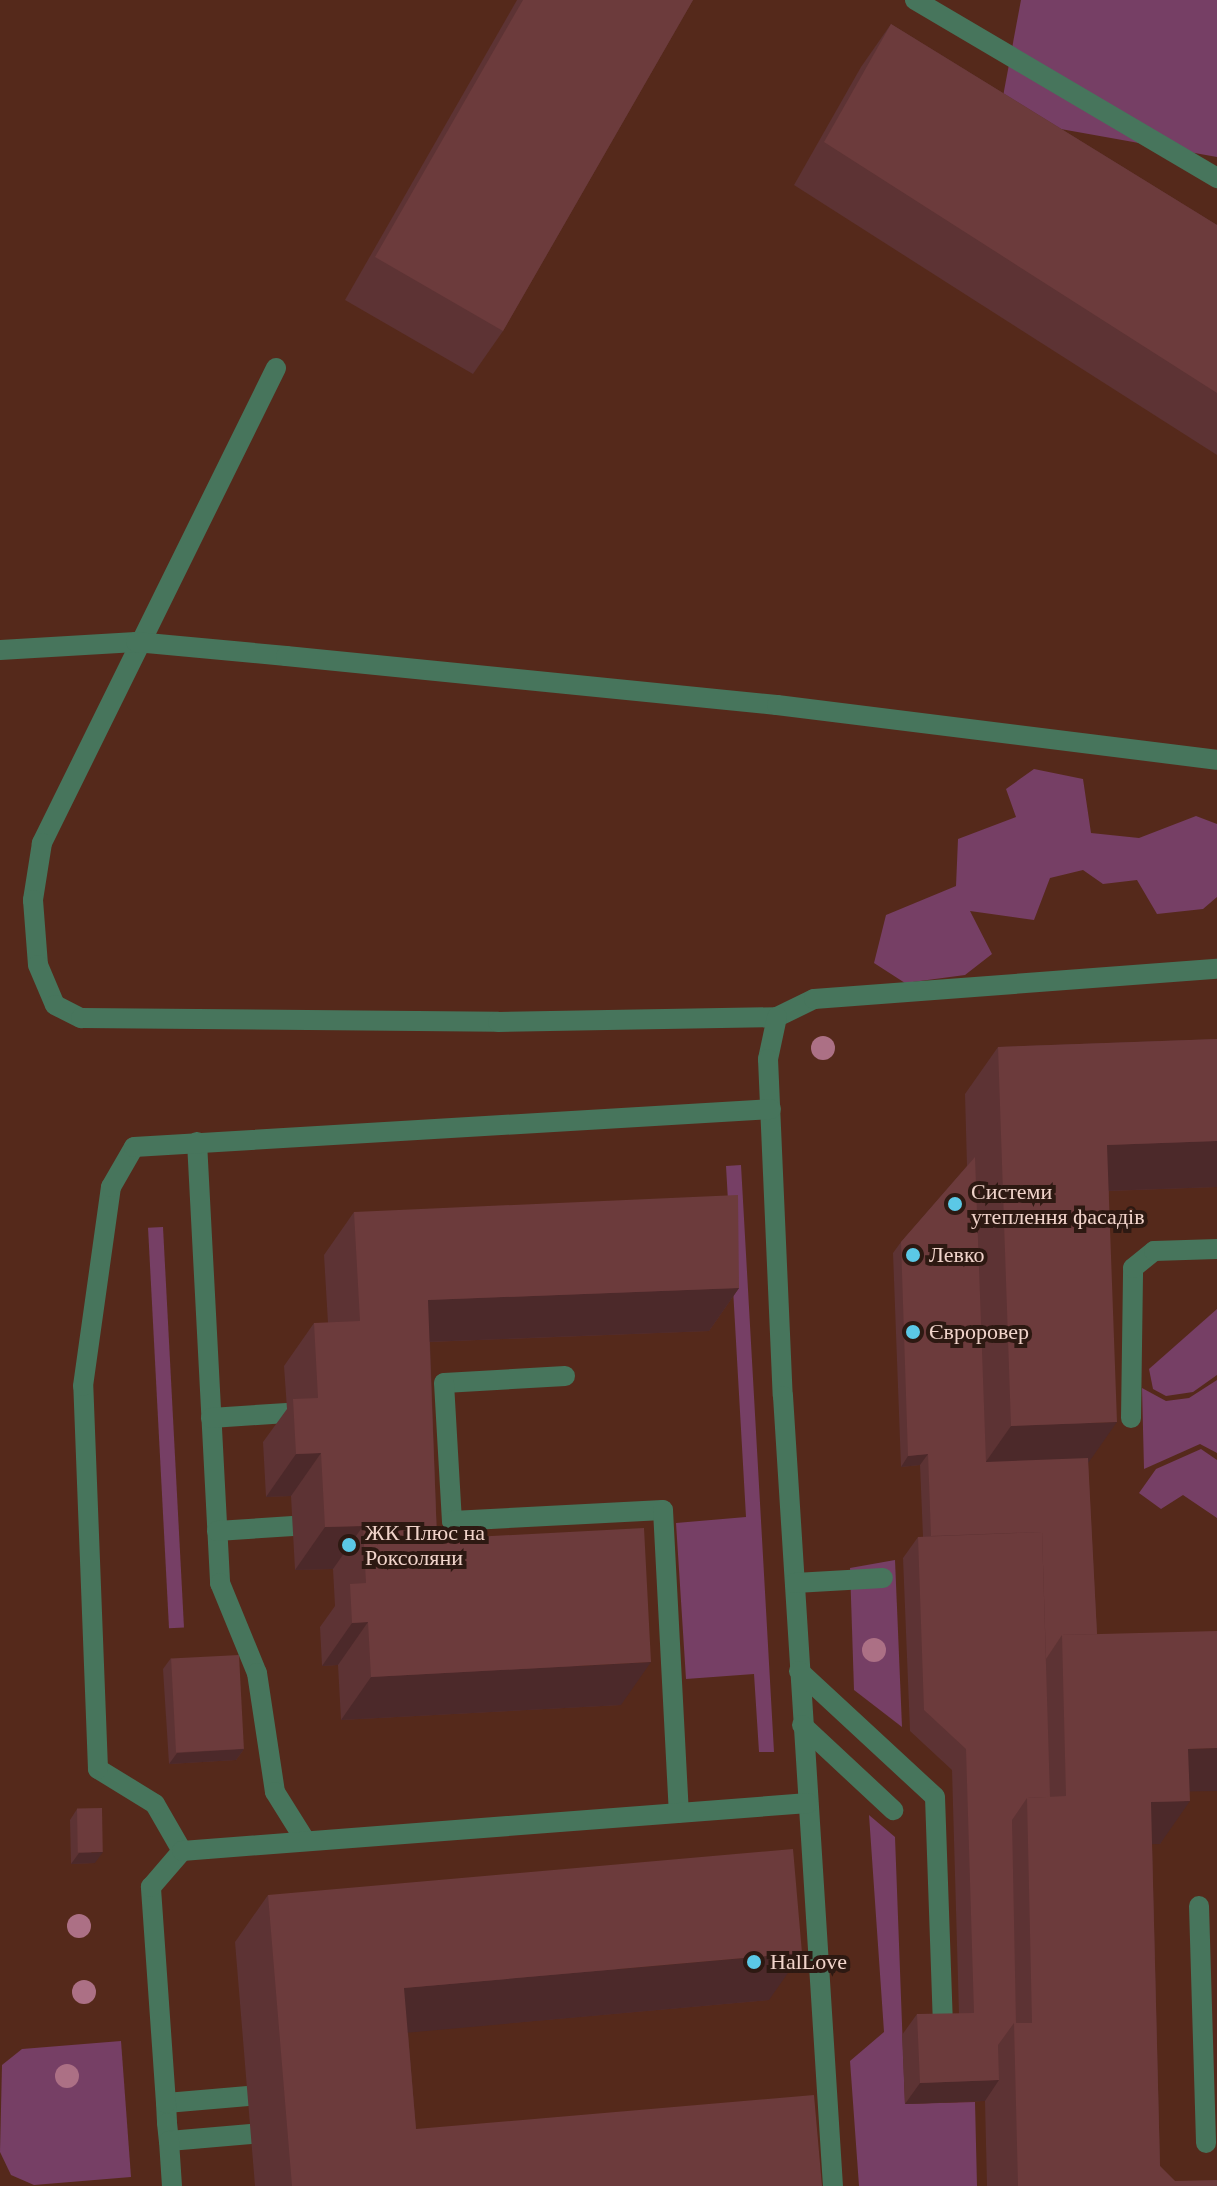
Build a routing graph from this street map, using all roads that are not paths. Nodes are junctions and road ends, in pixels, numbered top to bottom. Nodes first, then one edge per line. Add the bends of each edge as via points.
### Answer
1 (915, 0) edge
2 (1217, 178) edge
3 (276, 368) dead end
4 (140, 643) junction
5 (0, 650) edge
6 (1217, 760) edge
7 (1217, 969) edge
8 (777, 1017) junction
9 (771, 1109) junction
10 (197, 1142) junction
11 (1217, 1249) edge
12 (565, 1376) dead end
13 (287, 1413) dead end
14 (211, 1418) junction
15 (1131, 1418) dead end
16 (293, 1526) dead end
17 (217, 1531) junction
18 (883, 1578) dead end
19 (795, 1583) junction
20 (799, 1671) junction
21 (802, 1725) junction
22 (808, 1803) junction
23 (893, 1810) dead end
24 (679, 1813) junction
25 (305, 1840) junction
26 (182, 1851) junction
27 (1199, 1906) dead end
28 (943, 2024) edge
29 (1210, 2061) edge
30 (248, 2096) dead end
31 (166, 2103) junction
32 (251, 2134) dead end
33 (169, 2141) junction
34 (1206, 2143) dead end
35 (172, 2186) edge
36 (833, 2186) edge

1 - 2 lane
3 - 4 lane
4 - 5 lane
4 - 6 lane via 777,705
4 - 8 lane via 42,843 33,900 38,965 55,1005 81,1018 498,1022
7 - 8 lane via 814,999
8 - 9 lane via 768,1059
9 - 10 lane
9 - 19 lane
10 - 14 lane
10 - 26 lane via 134,1147 111,1187 83,1386 98,1769 155,1804
11 - 15 lane via 1154,1251 1133,1268
12 - 24 lane via 444,1383 452,1521 663,1510
13 - 14 lane
14 - 17 lane
16 - 17 lane
17 - 25 lane via 220,1583 257,1673 275,1792
18 - 19 lane
19 - 20 lane
20 - 21 lane
20 - 28 lane via 935,1797
21 - 22 lane
21 - 23 lane
22 - 24 lane
22 - 36 lane
24 - 25 lane
25 - 26 lane
26 - 31 lane via 151,1887
27 - 29 lane
29 - 34 lane
30 - 31 lane
31 - 33 lane
32 - 33 lane
33 - 35 lane

